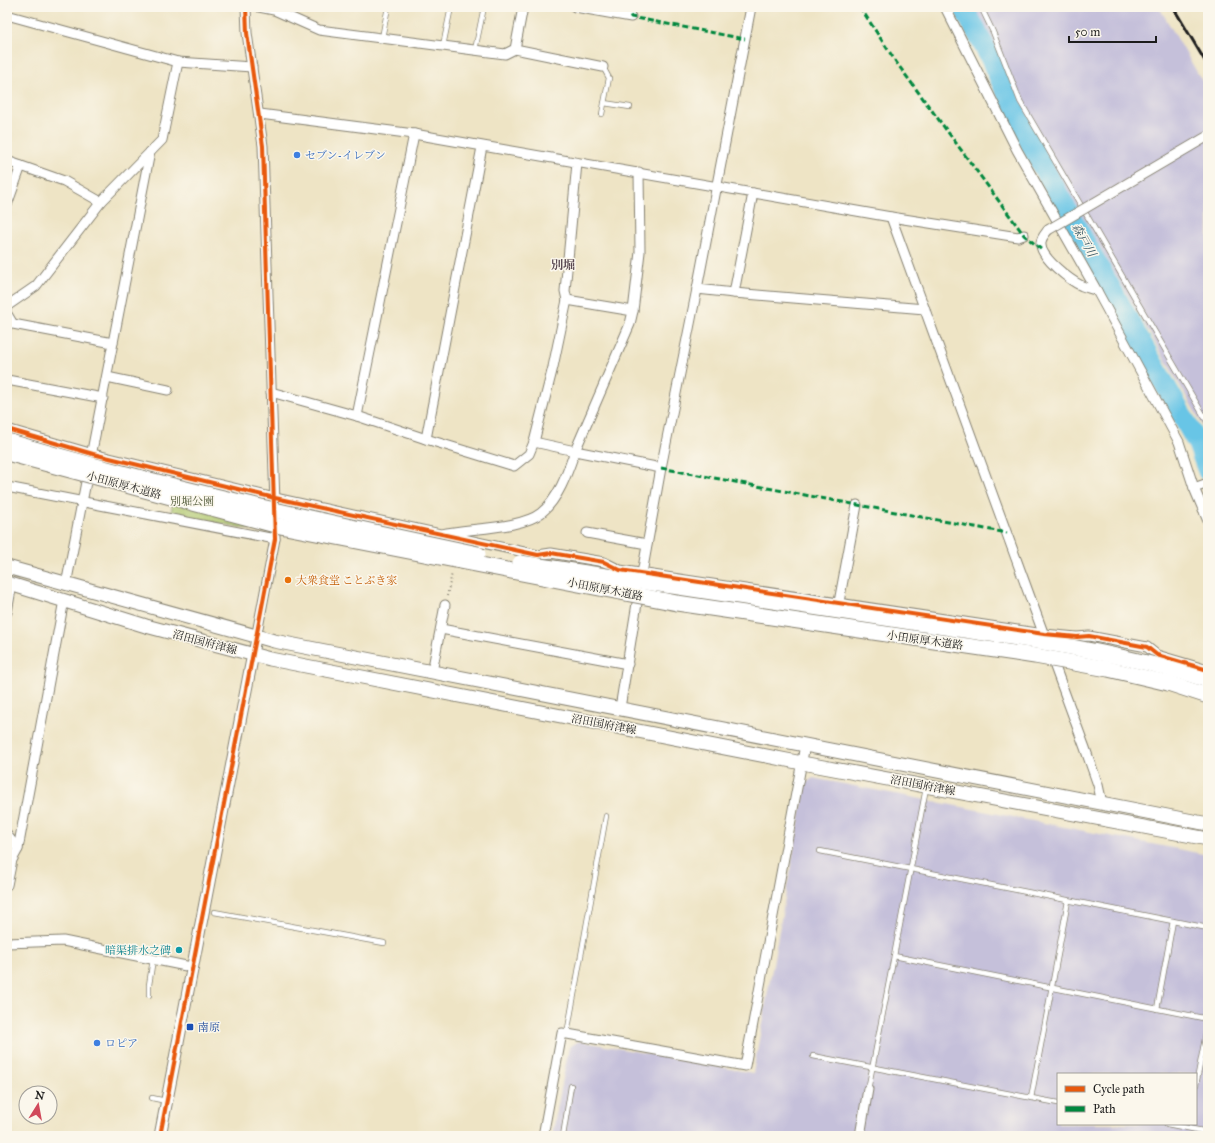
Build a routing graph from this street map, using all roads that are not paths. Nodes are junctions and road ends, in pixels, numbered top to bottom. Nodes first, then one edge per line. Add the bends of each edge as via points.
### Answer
1 (246, 7) edge
2 (259, 7) edge
3 (388, 7) edge
4 (451, 7) edge
5 (484, 7) edge
6 (523, 7) edge
7 (575, 7) edge
8 (751, 7) edge
9 (944, 7) edge
10 (981, 7) edge
11 (7, 15) edge
12 (632, 17) dead end
13 (382, 38) junction
14 (443, 46) junction
15 (515, 49) junction
16 (475, 50) junction
17 (178, 62) junction
18 (603, 66) joint
19 (252, 67) junction
20 (604, 103) junction
21 (630, 107) dead end
22 (260, 114) junction
23 (602, 114) dead end
24 (414, 134) junction
25 (1208, 136) edge
26 (482, 147) junction
27 (150, 152) junction
28 (7, 161) edge
29 (577, 163) junction
30 (21, 166) junction
31 (639, 172) junction
32 (717, 186) junction
33 (753, 193) junction
34 (101, 202) junction
35 (7, 205) edge
36 (891, 217) junction
37 (1024, 235) dead end
38 (697, 289) junction
39 (1097, 291) junction
40 (734, 293) junction
41 (567, 300) junction
42 (7, 306) edge
43 (925, 309) junction
44 (633, 311) junction
45 (7, 314) edge
46 (113, 343) junction
47 (107, 377) junction
48 (7, 380) edge
49 (168, 390) dead end
50 (271, 392) junction
51 (103, 398) junction
52 (357, 416) junction
53 (1208, 423) edge
54 (7, 428) edge
55 (426, 439) junction
56 (7, 441) edge
57 (534, 442) junction
58 (575, 451) junction
59 (7, 454) edge
60 (93, 454) junction
61 (661, 468) junction
62 (1208, 483) edge
63 (7, 487) edge
64 (1194, 488) junction
65 (275, 498) junction
66 (84, 502) junction
67 (857, 505) dead end
68 (1208, 521) edge
69 (587, 533) dead end
70 (440, 535) junction
71 (276, 539) junction
72 (647, 544) junction
73 (7, 567) edge
74 (642, 573) junction
75 (10, 584) edge
76 (66, 585) junction
77 (64, 600) junction
78 (839, 602) junction
79 (445, 605) dead end
80 (7, 612) edge
81 (441, 629) junction
82 (1044, 634) junction
83 (257, 637) junction
84 (253, 654) junction
85 (628, 664) junction
86 (1208, 670) edge
87 (432, 672) junction
88 (1208, 680) edge
89 (1208, 696) edge
90 (620, 708) junction
91 (805, 745) junction
92 (802, 763) junction
93 (926, 786) junction
94 (1102, 803) junction
95 (606, 816) dead end
96 (1208, 824) edge
97 (7, 836) edge
98 (1208, 839) edge
99 (18, 849) junction
100 (820, 850) dead end
101 (910, 869) junction
102 (7, 885) edge
103 (1068, 900) junction
104 (214, 912) dead end
105 (1173, 921) junction
106 (1208, 928) edge
107 (7, 943) edge
108 (384, 943) dead end
109 (894, 956) junction
110 (153, 959) junction
111 (191, 967) junction
112 (1052, 988) junction
113 (150, 996) dead end
114 (1157, 1009) junction
115 (1208, 1019) edge
116 (1208, 1023) edge
117 (568, 1034) junction
118 (813, 1056) dead end
119 (872, 1068) junction
120 (1197, 1080) edge
121 (571, 1086) dead end
122 (868, 1089) joint
123 (152, 1098) dead end
124 (1031, 1098) junction
125 (166, 1101) junction
126 (1057, 1103) edge
127 (1178, 1125) edge
128 (1188, 1126) edge
129 (1208, 1132) edge
130 (160, 1136) edge
131 (543, 1136) edge
132 (563, 1136) edge
133 (860, 1136) edge

1 - 19 street
2 - 13 street via 274,10 319,30
3 - 13 lane
4 - 14 lane
5 - 16 lane
6 - 15 street
7 - 12 street
8 - 32 street
9 - 39 street via 1017,150
10 - 53 lane via 1020,101
11 - 17 street
13 - 14 street
14 - 16 street
15 - 16 street via 505,54
15 - 18 street
17 - 19 street
17 - 27 street via 162,140
18 - 20 lane via 609,78
19 - 22 street
20 - 21 lane
20 - 23 lane
22 - 24 street
22 - 50 street
24 - 26 street
24 - 52 street
25 - 39 street, bridge via 1048,230 1043,236 1042,250 1048,260 1075,282
26 - 29 street
26 - 55 street
27 - 34 street
27 - 46 street
28 - 30 street
29 - 31 street
29 - 41 street via 565,291
30 - 34 street via 64,181
30 - 35 street
31 - 32 street
31 - 44 street via 640,252
32 - 33 street
32 - 38 street
33 - 36 street
33 - 40 street
34 - 42 street via 36,286
36 - 37 street via 1018,237
36 - 43 street
38 - 40 street
38 - 61 street
39 - 64 street via 1179,442
40 - 43 street
41 - 44 street
41 - 57 street
43 - 82 street
44 - 58 street via 630,324
45 - 46 street via 13,324
46 - 47 street
47 - 49 street
47 - 51 street
48 - 51 street
50 - 52 street
50 - 65 street
51 - 60 street
52 - 55 street
54 - 60 street
55 - 57 street via 514,466 529,454
56 - 88 highway, 小田原厚木道路, bridge via 82,463 292,515 519,562 1037,641 1115,655
57 - 58 street
58 - 61 street
58 - 70 street via 561,485 541,513 514,523
59 - 89 highway, 小田原厚木道路, bridge via 275,525 677,603 1094,666 1168,683
60 - 65 street
60 - 66 street
61 - 72 street
62 - 64 street
63 - 66 street
64 - 68 street
65 - 70 street
65 - 71 street
66 - 71 street
66 - 76 street
67 - 78 street
69 - 72 street
70 - 74 street via 538,555 551,553 604,562 620,570
71 - 83 street
72 - 74 street
73 - 76 main road, 沼田国府津線
74 - 78 street
74 - 85 street
75 - 77 main road, 沼田国府津線
75 - 80 street
76 - 83 main road, 沼田国府津線
77 - 84 main road, 沼田国府津線 via 146,626
77 - 99 street
78 - 82 street
79 - 81 street
81 - 85 street
81 - 87 street
82 - 86 street via 1089,636 1147,647 1157,655
82 - 94 street via 1055,671 1093,770
83 - 84 street
83 - 87 main road, 沼田国府津線
84 - 92 main road, 沼田国府津線
84 - 111 street
85 - 90 street
87 - 90 main road, 沼田国府津線
90 - 91 main road, 沼田国府津線
91 - 92 street
91 - 94 main road, 沼田国府津線
92 - 93 main road, 沼田国府津線
92 - 117 street via 745,1066
93 - 98 main road, 沼田国府津線
93 - 101 lane
94 - 96 main road, 沼田国府津線
95 - 117 lane
97 - 99 street
99 - 102 street via 12,860
100 - 101 lane
101 - 103 lane
101 - 109 lane
103 - 105 lane
103 - 112 lane
104 - 108 lane
105 - 106 lane
105 - 114 lane
107 - 110 street via 64,941
109 - 112 lane
109 - 119 lane
110 - 111 street
110 - 113 lane
111 - 125 street
112 - 114 lane
112 - 124 lane
114 - 115 lane
116 - 120 lane
117 - 131 street via 562,1033
118 - 119 lane
119 - 122 lane
119 - 124 lane
121 - 132 lane
122 - 133 street
123 - 125 lane
124 - 126 lane
125 - 130 street
127 - 128 lane
128 - 129 lane

